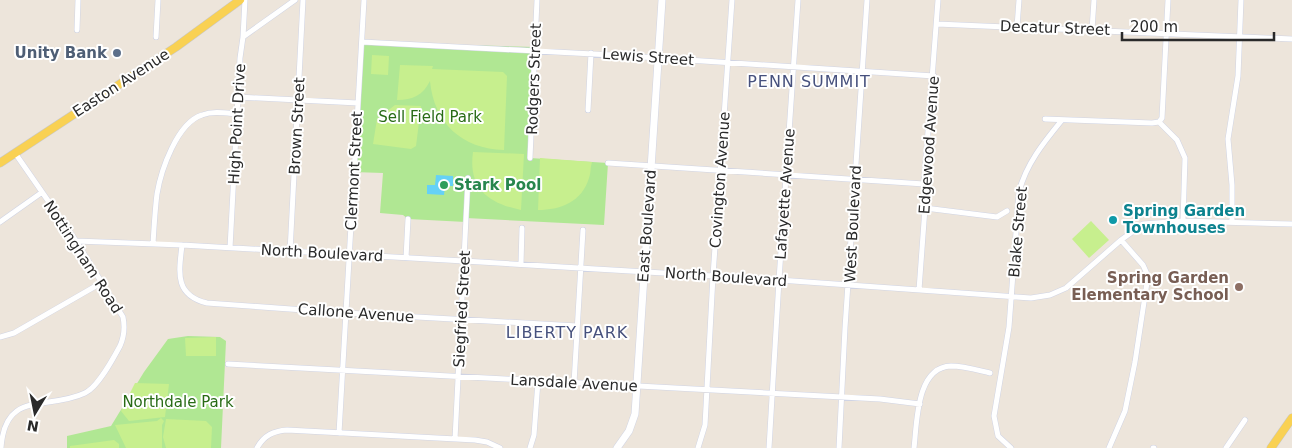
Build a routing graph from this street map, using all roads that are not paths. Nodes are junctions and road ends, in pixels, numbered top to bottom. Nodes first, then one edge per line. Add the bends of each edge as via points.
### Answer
1 (78, 0) edge
2 (158, 0) edge
3 (240, 0) edge
4 (245, 0) edge
5 (295, 0) edge
6 (303, 0) edge
7 (364, 0) edge
8 (537, 0) edge
9 (662, 0) edge
10 (732, 0) edge
11 (798, 0) edge
12 (867, 0) edge
13 (938, 0) edge
14 (1019, 0) edge
15 (1094, 0) edge
16 (1168, 0) edge
17 (1242, 0) edge
18 (937, 24) junction
19 (1017, 27) junction
20 (77, 30) dead end
21 (1092, 30) junction
22 (1166, 34) junction
23 (156, 37) dead end
24 (1240, 37) junction
25 (243, 38) junction
26 (1292, 39) edge
27 (362, 42) junction
28 (534, 51) junction
29 (591, 53) junction
30 (659, 58) junction
31 (728, 62) junction
32 (794, 67) junction
33 (862, 72) junction
34 (934, 76) junction
35 (238, 97) junction
36 (299, 101) junction
37 (358, 103) junction
38 (588, 110) dead end
39 (237, 114) junction
40 (1045, 119) dead end
41 (1062, 120) junction
42 (1159, 122) junction
43 (15, 153) junction
44 (530, 158) dead end
45 (0, 164) edge
46 (608, 164) dead end
47 (651, 166) junction
48 (720, 171) junction
49 (786, 176) junction
50 (468, 178) dead end
51 (855, 180) junction
52 (924, 184) junction
53 (41, 193) junction
54 (925, 208) junction
55 (1007, 211) dead end
56 (408, 219) dead end
57 (1182, 221) junction
58 (0, 222) edge
59 (1232, 222) junction
60 (1292, 224) edge
61 (522, 228) dead end
62 (583, 230) dead end
63 (1121, 240) junction
64 (76, 242) junction
65 (153, 244) junction
66 (182, 245) junction
67 (230, 248) junction
68 (290, 252) junction
69 (350, 255) junction
70 (406, 258) junction
71 (464, 261) junction
72 (520, 264) junction
73 (581, 268) junction
74 (644, 272) junction
75 (713, 276) junction
76 (779, 280) junction
77 (101, 283) junction
78 (849, 285) junction
79 (919, 290) junction
80 (1012, 297) junction
81 (346, 313) junction
82 (462, 320) junction
83 (578, 326) junction
84 (0, 337) edge
85 (228, 364) dead end
86 (343, 371) junction
87 (990, 373) dead end
88 (458, 378) junction
89 (538, 381) junction
90 (574, 383) junction
91 (637, 386) junction
92 (707, 390) junction
93 (772, 394) junction
94 (842, 398) junction
95 (920, 404) junction
96 (1292, 418) edge
97 (1245, 420) dead end
98 (339, 433) junction
99 (456, 439) junction
100 (1, 448) edge
101 (257, 448) edge
102 (500, 448) edge
103 (530, 448) edge
104 (617, 448) edge
105 (698, 448) edge
106 (770, 448) edge
107 (839, 448) edge
108 (914, 448) edge
109 (1011, 448) edge
110 (1109, 448) edge
111 (1226, 448) edge
112 (1271, 448) edge

1 - 20 street
2 - 23 street
3 - 43 main road, Easton Avenue via 182,43
4 - 25 street, High Point Drive
5 - 25 street
6 - 36 street, Brown Street
7 - 27 street, Clermont Street
8 - 28 street, Rodgers Street
9 - 30 street, East Boulevard
10 - 31 street, Covington Avenue
11 - 32 street, Lafayette Avenue
12 - 33 street, West Boulevard
13 - 18 street, Edgewood Avenue
14 - 19 street
15 - 21 street
16 - 22 street
17 - 24 street
18 - 19 street, Decatur Street
18 - 34 street, Edgewood Avenue
19 - 21 street, Decatur Street
21 - 22 street, Decatur Street
22 - 24 street, Decatur Street
22 - 42 street via 1162,118
24 - 26 street, Decatur Street
24 - 59 street via 1237,88 1228,139
25 - 35 street, High Point Drive
27 - 28 street, Lewis Street
27 - 37 street, Clermont Street
28 - 29 street, Lewis Street
28 - 44 street, Rodgers Street
29 - 30 street, Lewis Street
29 - 38 street
30 - 31 street, Lewis Street
30 - 47 street, East Boulevard
31 - 32 street, Lewis Street
31 - 48 street, Covington Avenue
32 - 33 street, Lewis Street
32 - 49 street, Lafayette Avenue
33 - 34 street, Lewis Street
33 - 51 street, West Boulevard
34 - 52 street, Edgewood Avenue
35 - 36 street
35 - 39 street, High Point Drive
36 - 37 street
36 - 68 street, Brown Street
37 - 69 street, Clermont Street
39 - 65 street via 202,115 192,120 181,133 168,156 160,184
39 - 67 street, High Point Drive
40 - 41 street
41 - 42 street
41 - 80 street, Blake Street via 1022,178
42 - 57 street via 1177,140 1185,158
43 - 45 main road, Easton Avenue
43 - 53 street, Nottingham Road
46 - 47 street
47 - 48 street
47 - 74 street, East Boulevard
48 - 49 street
48 - 75 street, Covington Avenue
49 - 51 street
49 - 76 street, Lafayette Avenue
50 - 71 street, Siegfried Street
51 - 52 street
51 - 78 street, West Boulevard
52 - 54 street, Edgewood Avenue
53 - 58 street
53 - 64 street, Nottingham Road
54 - 55 street via 997,217
54 - 79 street, Edgewood Avenue
56 - 70 street
57 - 59 street, North Boulevard
57 - 63 street, North Boulevard via 1143,224
59 - 60 street, North Boulevard
61 - 72 street
62 - 73 street
63 - 80 street, North Boulevard via 1066,288 1041,297
63 - 110 street via 1143,265 1148,276 1125,411
64 - 65 street, North Boulevard
64 - 77 street, Nottingham Road
65 - 66 street, North Boulevard
66 - 67 street, North Boulevard
66 - 81 street, Callone Avenue via 180,283 189,294 203,302
67 - 68 street, North Boulevard
68 - 69 street, North Boulevard
69 - 70 street, North Boulevard
69 - 81 street, Clermont Street
70 - 71 street, North Boulevard
71 - 72 street, North Boulevard
71 - 82 street, Siegfried Street
72 - 73 street, North Boulevard
73 - 74 street, North Boulevard
73 - 83 street
74 - 75 street, North Boulevard
74 - 91 street, East Boulevard
75 - 76 street, North Boulevard
75 - 92 street, Covington Avenue
76 - 78 street, North Boulevard
76 - 93 street, Lafayette Avenue
77 - 84 street via 14,333
77 - 100 street, Nottingham Road via 123,317 123,340 115,355 93,388 86,393 17,410 5,424
78 - 79 street, North Boulevard
78 - 94 street, West Boulevard
79 - 80 street, North Boulevard
80 - 109 street, Blake Street via 994,416 998,436
81 - 82 street, Callone Avenue
81 - 86 street, Clermont Street
82 - 83 street, Callone Avenue
82 - 88 street, Siegfried Street
83 - 90 street
85 - 86 street, Lansdale Avenue
86 - 88 street, Lansdale Avenue
86 - 98 street, Clermont Street
87 - 95 street via 950,366 936,370 928,377
88 - 89 street, Lansdale Avenue
88 - 99 street, Siegfried Street
89 - 90 street, Lansdale Avenue
89 - 103 street
90 - 91 street, Lansdale Avenue
91 - 92 street, Lansdale Avenue
91 - 104 street, East Boulevard via 632,424
92 - 93 street, Lansdale Avenue
92 - 105 street, Covington Avenue via 705,425
93 - 94 street, Lansdale Avenue
93 - 106 street, Lafayette Avenue
94 - 95 street, Lansdale Avenue
94 - 107 street, West Boulevard
95 - 108 street
96 - 112 main road
97 - 111 street
98 - 99 street
98 - 101 street via 278,431 267,436
99 - 102 street via 480,441

